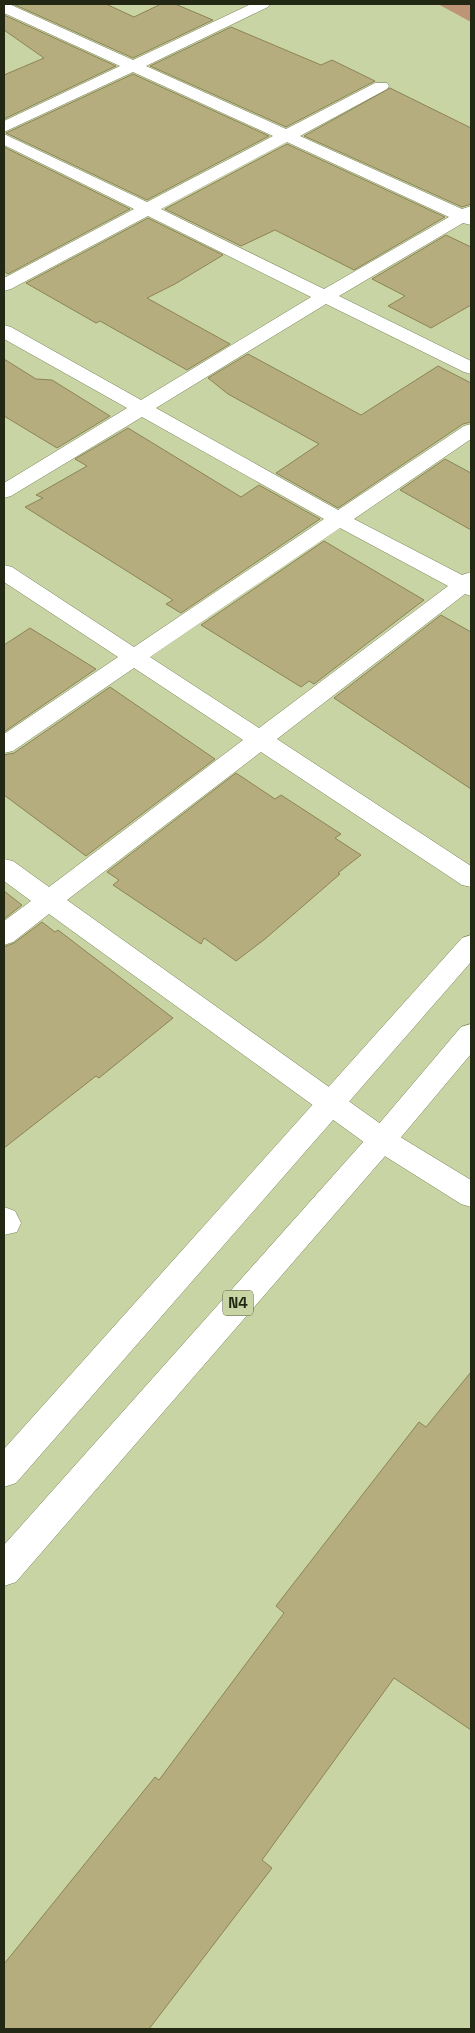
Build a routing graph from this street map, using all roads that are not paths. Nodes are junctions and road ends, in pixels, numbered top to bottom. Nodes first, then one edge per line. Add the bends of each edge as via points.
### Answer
1 (263, 4) edge
2 (4, 7) edge
3 (134, 67) junction
4 (381, 86) dead end
5 (4, 127) edge
6 (286, 136) junction
7 (4, 139) edge
8 (147, 209) junction
9 (468, 216) edge
10 (4, 285) edge
11 (324, 296) junction
12 (4, 331) edge
13 (471, 368) edge
14 (142, 408) junction
15 (471, 430) edge
16 (4, 492) edge
17 (339, 519) junction
18 (4, 572) edge
19 (468, 584) edge
20 (133, 658) junction
21 (260, 740) junction
22 (4, 745) edge
23 (4, 868) edge
24 (471, 878) edge
25 (49, 901) junction
26 (4, 935) edge
27 (471, 945) edge
28 (471, 1035) edge
29 (330, 1104) junction
30 (382, 1140) junction
31 (471, 1195) edge
32 (4, 1472) edge
33 (4, 1570) edge

1 - 3 main road
2 - 3 main road
3 - 5 main road
3 - 6 main road
4 - 6 main road
6 - 8 main road
6 - 9 main road
7 - 8 main road
8 - 10 main road
8 - 11 main road
9 - 11 main road
11 - 13 main road
11 - 14 main road
12 - 14 main road
14 - 16 main road
14 - 17 main road
15 - 17 main road
17 - 19 main road
17 - 20 main road
18 - 20 main road
19 - 21 main road
20 - 21 main road
20 - 22 main road
21 - 24 main road
21 - 25 main road
23 - 25 main road
25 - 26 main road
25 - 29 main road
27 - 29 main road
28 - 30 main road, N4
29 - 30 main road
29 - 32 main road
30 - 31 main road
30 - 33 main road, N4

